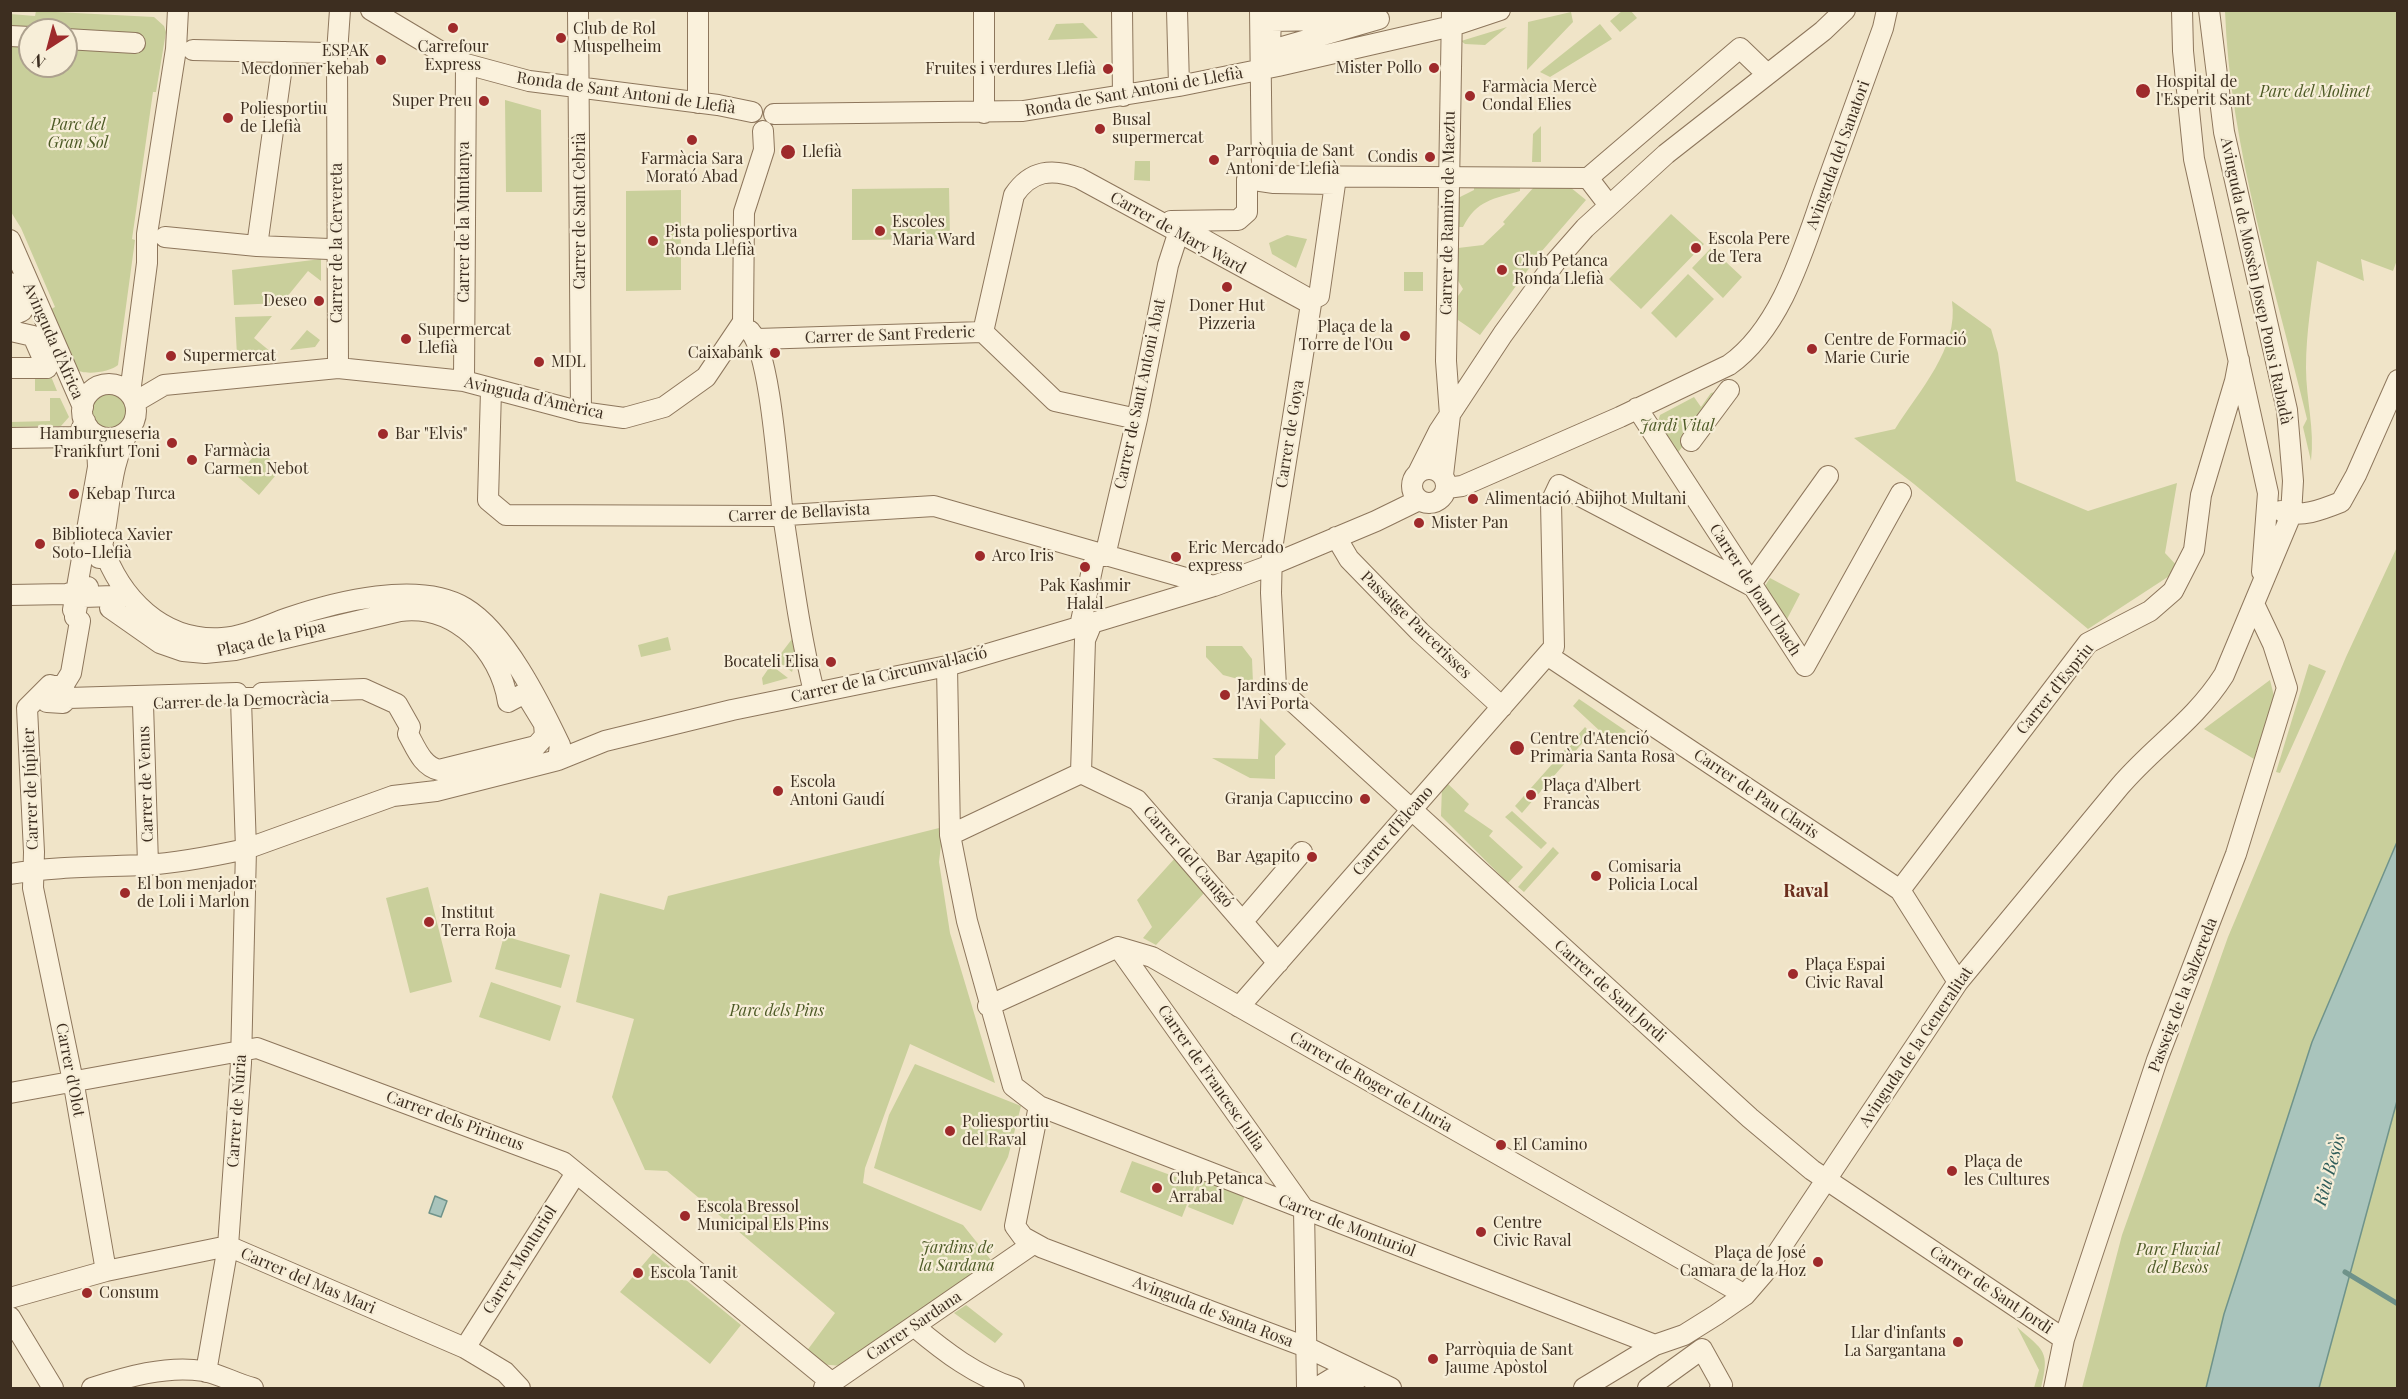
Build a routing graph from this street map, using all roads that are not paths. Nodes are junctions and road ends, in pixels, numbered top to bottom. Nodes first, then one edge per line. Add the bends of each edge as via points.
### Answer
1 (340, 10) edge
2 (371, 10) edge
3 (578, 10) edge
4 (698, 10) edge
5 (984, 10) edge
6 (1122, 10) edge
7 (1177, 10) edge
8 (1500, 10) edge
9 (1830, 10) edge
10 (1845, 10) edge
11 (1887, 10) edge
12 (2182, 10) edge
13 (2209, 10) edge
14 (176, 12) edge
15 (1265, 16) edge
16 (1452, 18) edge
17 (78, 40) edge
18 (1806, 42) junction
19 (135, 43) dead end
20 (193, 50) dead end
21 (284, 52) junction
22 (326, 53) dead end
23 (466, 64) junction
24 (1260, 69) junction
25 (1767, 74) junction
26 (1179, 86) junction
27 (579, 88) junction
28 (1123, 96) junction
29 (698, 103) junction
30 (752, 112) junction
31 (774, 114) junction
32 (984, 114) junction
33 (763, 131) junction
34 (1448, 176) junction
35 (1588, 178) junction
36 (1324, 184) junction
37 (1608, 204) junction
38 (1178, 234) junction
39 (156, 236) junction
40 (10, 240) edge
41 (257, 246) junction
42 (329, 249) dead end
43 (10, 283) edge
44 (1312, 299) junction
45 (10, 316) edge
46 (743, 322) junction
47 (983, 332) junction
48 (757, 339) junction
49 (2239, 360) junction
50 (10, 368) edge
51 (339, 368) junction
52 (135, 371) junction
53 (2397, 380) edge
54 (464, 381) junction
55 (108, 384) junction
56 (164, 385) junction
57 (491, 390) junction
58 (1729, 390) dead end
59 (132, 398) junction
60 (1637, 408) junction
61 (580, 412) junction
62 (1450, 415) junction
63 (85, 419) junction
64 (1137, 419) junction
65 (132, 425) junction
66 (10, 438) edge
67 (1691, 441) dead end
68 (1419, 471) junction
69 (1828, 476) dead end
70 (1445, 482) junction
71 (1901, 493) dead end
72 (1419, 500) junction
73 (2267, 506) junction
74 (783, 515) junction
75 (2291, 515) junction
76 (1336, 537) junction
77 (102, 545) junction
78 (1099, 560) junction
79 (1271, 565) junction
80 (2261, 582) junction
81 (1750, 585) junction
82 (1214, 586) junction
83 (76, 592) junction
84 (124, 592) junction
85 (10, 595) edge
86 (2255, 606) junction
87 (1086, 625) junction
88 (1547, 655) junction
89 (947, 666) junction
90 (814, 692) junction
91 (241, 700) junction
92 (143, 704) junction
93 (1502, 707) junction
94 (19, 708) edge
95 (554, 749) junction
96 (1081, 773) junction
97 (421, 786) junction
98 (1410, 811) junction
99 (950, 835) junction
100 (246, 849) junction
101 (1302, 852) dead end
102 (148, 864) junction
103 (34, 870) junction
104 (10, 874) edge
105 (1900, 890) junction
106 (1244, 921) junction
107 (1118, 947) junction
108 (1278, 963) junction
109 (1958, 982) junction
110 (988, 1006) junction
111 (1239, 1007) junction
112 (241, 1052) junction
113 (73, 1082) junction
114 (10, 1093) edge
115 (1039, 1106) junction
116 (576, 1173) junction
117 (1826, 1179) junction
118 (1304, 1209) junction
119 (1033, 1244) junction
120 (228, 1246) junction
121 (106, 1272) junction
122 (1744, 1295) junction
123 (10, 1298) edge
124 (10, 1317) edge
125 (915, 1327) junction
126 (2064, 1339) junction
127 (1654, 1345) junction
128 (1306, 1347) junction
129 (465, 1348) junction
130 (206, 1372) junction
131 (827, 1385) edge
132 (54, 1389) edge
133 (92, 1389) edge
134 (253, 1389) edge
135 (519, 1389) edge
136 (1014, 1389) edge
137 (1307, 1389) edge
138 (1323, 1389) edge
139 (1353, 1389) edge
140 (1391, 1389) edge
141 (1584, 1389) edge
142 (1648, 1389) edge
143 (1720, 1389) edge
144 (2054, 1389) edge

1 - 51 street, Carrer de la Cervereta
2 - 23 street, Ronda de Sant Antoni de Llefià
3 - 27 street, Carrer de Sant Cebrià
4 - 29 street
5 - 32 street
6 - 28 street
7 - 26 street
8 - 16 street, Ronda de Sant Antoni de Llefià
9 - 18 street
10 - 18 street
11 - 60 street, Avinguda del Sanatori via 1790,285 1764,328 1743,356 1729,365
12 - 49 street, Avinguda de Mossèn Josep Pons i Rabadà via 2182,51 2194,159
13 - 75 street, Avinguda de Mossèn Josep Pons i Rabadà via 2224,132 2287,410 2293,481
14 - 39 street via 176,49
15 - 15 street via 1270,44 1275,50 1379,19
15 - 24 street
16 - 24 street, Ronda de Sant Antoni de Llefià
16 - 34 street, Carrer de Ramiro de Maeztu
17 - 19 street
18 - 25 street
20 - 21 street
21 - 22 street
21 - 41 street
23 - 27 street, Ronda de Sant Antoni de Llefià via 529,81
23 - 54 street, Carrer de la Muntanya
24 - 26 street, Ronda de Sant Antoni de Llefià
24 - 34 street via 1263,176
25 - 35 street via 1740,48
25 - 37 street
26 - 28 street, Ronda de Sant Antoni de Llefià
27 - 29 street, Ronda de Sant Antoni de Llefià
27 - 61 street, Carrer de Sant Cebrià
28 - 32 street, Ronda de Sant Antoni de Llefià
29 - 30 street, Ronda de Sant Antoni de Llefià
30 - 31 street via 763,106
30 - 33 street via 752,124
31 - 32 street, Ronda de Sant Antoni de Llefià
31 - 33 street via 774,125
33 - 46 street via 764,150 744,212
34 - 35 street
34 - 62 street, Carrer de Ramiro de Maeztu via 1446,361
35 - 37 street
36 - 36 street via 1247,179 1247,212 1238,220 1171,219 1178,227 1311,300 1318,296 1335,184
36 - 44 street, Carrer de Goya
37 - 62 street via 1556,261
38 - 44 street, Carrer de Mary Ward
38 - 47 street, Carrer de Mary Ward via 1079,178 1061,171 1042,172 1022,184 1014,195
38 - 64 street, Carrer de Sant Antoni Abat via 1168,265
39 - 41 street
39 - 52 street via 147,263
39 - 55 street via 138,260 122,366
40 - 63 street, Avinguda d'Àfrica
41 - 42 street
43 - 45 street via 22,311
44 - 79 street, Carrer de Goya
45 - 50 street via 11,331 33,336 47,368
46 - 48 street
46 - 61 street, Avinguda d'Amèrica via 706,377 664,407 624,417
47 - 48 street, Carrer de Sant Frederic
47 - 64 street, Carrer de Sant Frederic via 1055,400
48 - 74 street via 766,378
49 - 73 street, Avinguda de Mossèn Josep Pons i Rabadà via 2268,493
49 - 105 street, Carrer d'Espriu via 2201,495 2194,550 2173,591 2150,611 2088,643
51 - 54 street, Avinguda d'Amèrica
51 - 56 street, Avinguda d'Amèrica
52 - 56 street
52 - 59 street
53 - 75 street via 2341,502
54 - 57 street, Avinguda d'Amèrica
55 - 59 street via 123,387
55 - 63 street via 91,391
56 - 59 street, Avinguda d'Amèrica
57 - 61 street, Avinguda d'Amèrica
57 - 74 street, Carrer de Bellavista via 488,500 506,515
58 - 67 street
59 - 65 street via 136,410
60 - 70 street, Avinguda del Sanatori via 1462,486
60 - 81 street, Carrer de Joan Ubach
62 - 68 street
62 - 70 street, Carrer de Ramiro de Maeztu
63 - 65 street via 102,436 126,432
63 - 66 street via 78,437
63 - 83 street, Avinguda d'Àfrica via 97,446 98,467
64 - 78 street, Carrer de Sant Antoni Abat
65 - 77 street via 113,469
68 - 70 street via 1432,468
68 - 72 street via 1412,483
69 - 81 street
70 - 72 street via 1437,501
71 - 81 street, Carrer de Joan Ubach via 1806,666
72 - 76 street
73 - 75 street
73 - 80 street, Avinguda de Mossèn Josep Pons i Rabadà
74 - 78 street, Carrer de Bellavista via 934,506
74 - 90 street
75 - 80 street, Avinguda de Mossèn Josep Pons i Rabadà
76 - 79 street
76 - 93 street, Passatge Parcerisses via 1349,559 1412,624
77 - 83 street via 93,572
77 - 84 street
78 - 82 street, Carrer de Bellavista
78 - 87 street, Carrer de Sant Antoni Abat
79 - 82 street, Carrer de la Circumval·lació
79 - 98 street, Carrer de Sant Jordi via 1276,686
80 - 86 street, Avinguda de Mossèn Josep Pons i Rabadà
81 - 88 street via 1559,485 1551,502 1554,647
82 - 87 street, Carrer de la Circumval·lació
83 - 84 street via 101,586
83 - 85 street
83 - 94 street, Avinguda d'Àfrica via 63,672
84 - 95 street via 158,621 187,635 223,639 324,607 384,596 409,594 464,607 492,630 509,652
86 - 109 street, Avinguda de la Generalitat via 2209,699 2144,758
86 - 126 street, Passeig de la Salzereda via 2287,688 2236,854 2157,1060
87 - 89 street, Carrer de la Circumval·lació
87 - 96 street, Carrer de Sant Antoni Abat
88 - 93 street, Carrer d'Elcano
88 - 105 street, Carrer de Pau Claris
89 - 90 street, Carrer de la Circumval·lació
89 - 99 street, Carrer de Monturiol
90 - 95 street, Carrer de la Circumval·lació via 605,741
91 - 92 street, Carrer de la Democràcia
91 - 97 street, Carrer de la Democràcia via 378,698 387,704 422,769
91 - 100 street, Carrer de Núria
92 - 94 street, Carrer de la Democràcia
92 - 102 street, Carrer de Venus
93 - 98 street, Carrer d'Elcano
94 - 103 street, Carrer de Júpiter
95 - 95 street, Plaça de la Pipa via 536,746 439,770 427,765 421,756 397,704 364,689 262,693 258,698 241,698 237,693 68,698 63,703 48,703 45,699 54,686 60,687 69,677 80,621 75,616 83,597 114,596 118,599 110,608 142,632 172,648 194,653 235,650 356,619 420,610 455,622 475,637 497,669 508,702 525,693
95 - 97 street, Carrer de la Circumval·lació
96 - 99 street
96 - 106 street, Carrer del Canigó via 1137,800
97 - 100 street, Carrer de la Circumval·lació
98 - 108 street, Carrer d'Elcano
98 - 117 street, Carrer de Sant Jordi via 1750,1118
99 - 110 street, Carrer de Monturiol
100 - 102 street, Carrer de la Circumval·lació
100 - 112 street, Carrer de Núria
101 - 106 street
102 - 103 street, Carrer de la Circumval·lació
103 - 104 street, Carrer de la Circumval·lació
103 - 113 street, Carrer d'Olot via 33,888
105 - 109 street, Carrer de Pau Claris
106 - 108 street, Carrer del Canigó
107 - 110 street
107 - 111 street, Carrer de Roger de Lluria via 1156,960
107 - 118 street, Carrer de Francesc Julia
108 - 111 street, Carrer d'Elcano
109 - 117 street, Avinguda de la Generalitat
110 - 115 street, Carrer de Monturiol via 1013,1086
111 - 122 street, Carrer de Roger de Lluria
112 - 113 street, Carrer dels Pirineus
112 - 116 street, Carrer dels Pirineus via 257,1048 563,1162
112 - 120 street, Carrer de Núria
113 - 114 street, Carrer dels Pirineus
113 - 121 street, Carrer d'Olot
115 - 118 street, Carrer de Monturiol
115 - 119 street via 1015,1226
116 - 129 street, Carrer Monturiol
116 - 131 street, Carrer dels Pirineus
117 - 122 street, Avinguda de la Generalitat via 1764,1273
117 - 126 street, Carrer de Sant Jordi
118 - 127 street, Carrer de Monturiol
118 - 128 street
119 - 125 street, Carrer Sardana
119 - 128 street, Avinguda de Santa Rosa
120 - 121 street, Carrer del Mas Mari
120 - 129 street, Carrer del Mas Mari
120 - 130 street, Carrer de Núria
121 - 123 street, Carrer del Mas Mari
122 - 127 street, Avinguda de la Generalitat via 1684,1335
124 - 132 street
125 - 131 street, Carrer Sardana
125 - 136 street via 958,1362
126 - 144 street, Passeig de la Salzereda
127 - 141 street, Avinguda de la Generalitat
128 - 137 street
128 - 140 street, Avinguda de Santa Rosa
129 - 135 street, Carrer del Mas Mari via 505,1372
130 - 133 street via 132,1376
130 - 134 street
138 - 139 street via 1323,1384 1333,1378
142 - 143 street via 1702,1349 1722,1385

